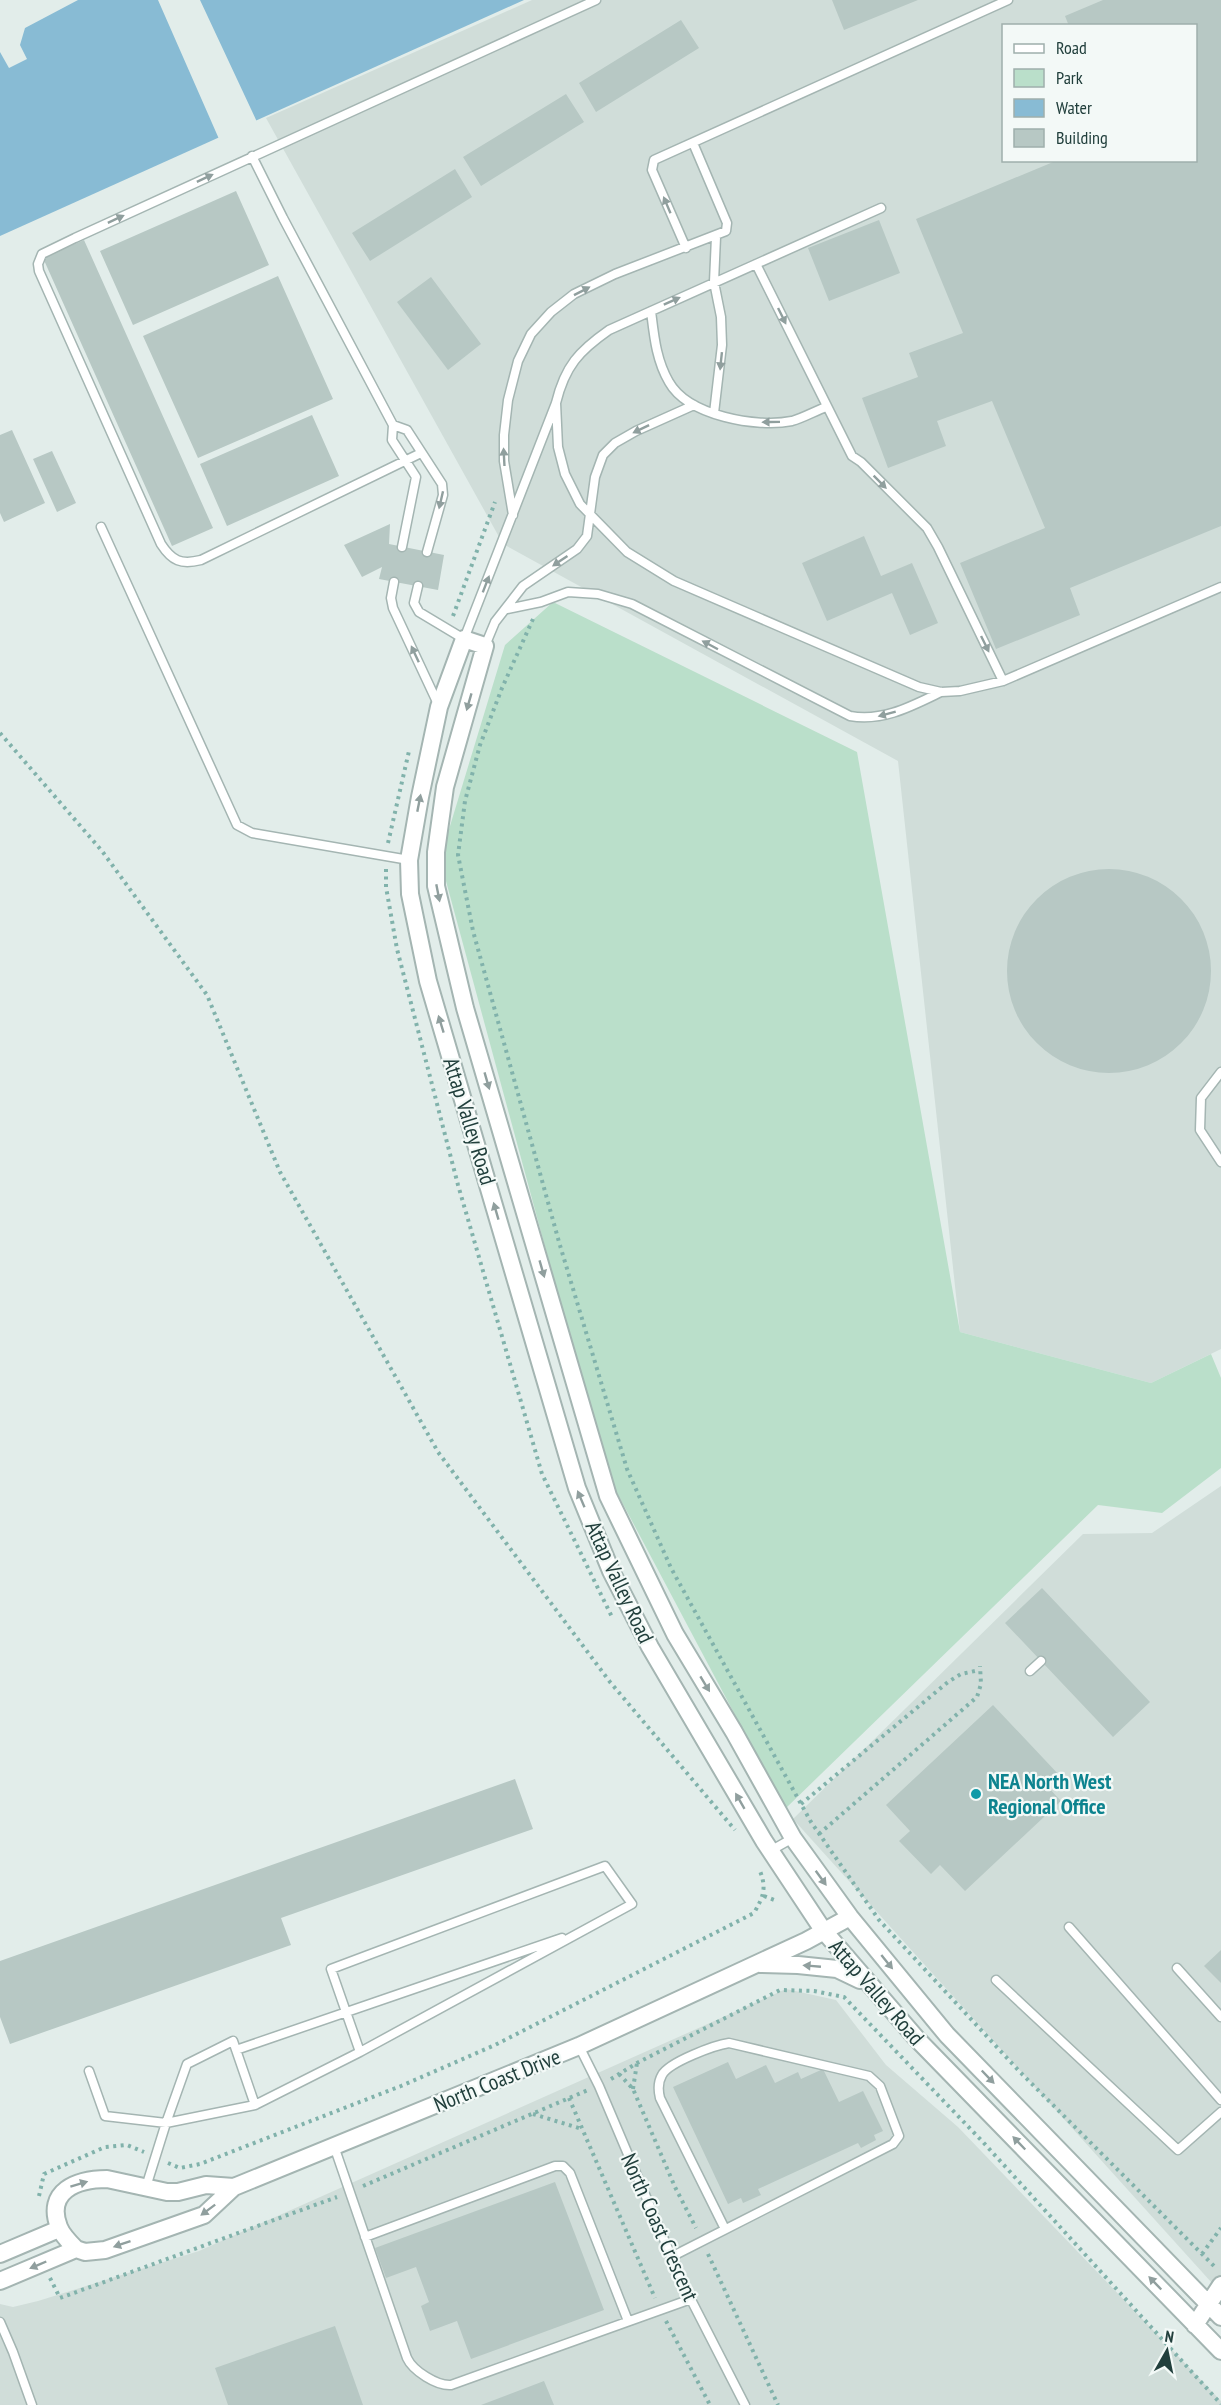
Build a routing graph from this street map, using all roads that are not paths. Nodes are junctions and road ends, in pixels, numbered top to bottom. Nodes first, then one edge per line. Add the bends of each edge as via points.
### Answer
1 (596, 0) edge
2 (1008, 0) edge
3 (693, 143) junction
4 (252, 156) junction
5 (881, 208) dead end
6 (716, 237) junction
7 (686, 248) junction
8 (756, 264) junction
9 (714, 282) junction
10 (651, 311) junction
11 (556, 403) junction
12 (694, 405) junction
13 (826, 407) junction
14 (714, 413) junction
15 (393, 425) junction
16 (421, 453) junction
17 (406, 460) junction
18 (513, 515) junction
19 (590, 515) junction
20 (101, 527) dead end
21 (402, 547) dead end
22 (427, 552) dead end
23 (394, 582) dead end
24 (418, 586) dead end
25 (1221, 587) edge
26 (507, 609) junction
27 (464, 639) junction
28 (485, 646) junction
29 (1003, 681) junction
30 (941, 692) junction
31 (439, 707) junction
32 (409, 860) junction
33 (1221, 1072) edge
34 (1221, 1162) edge
35 (675, 1634) junction
36 (650, 1647) junction
37 (1041, 1661) dead end
38 (1030, 1671) dead end
39 (793, 1838) junction
40 (770, 1851) junction
41 (850, 1917) junction
42 (1069, 1927) dead end
43 (585, 1930) junction
44 (823, 1930) junction
45 (756, 1964) junction
46 (1177, 1968) dead end
47 (996, 1980) dead end
48 (866, 1983) junction
49 (346, 2011) junction
50 (1221, 2017) edge
51 (579, 2046) junction
52 (236, 2050) junction
53 (360, 2052) junction
54 (88, 2071) dead end
55 (1221, 2100) edge
56 (255, 2105) junction
57 (1221, 2112) edge
58 (166, 2123) junction
59 (334, 2146) junction
60 (146, 2187) junction
61 (234, 2187) junction
62 (59, 2229) junction
63 (725, 2229) junction
64 (365, 2237) junction
65 (76, 2249) junction
66 (0, 2254) edge
67 (671, 2257) junction
68 (0, 2281) edge
69 (1221, 2285) edge
70 (691, 2299) junction
71 (1209, 2304) junction
72 (1221, 2317) edge
73 (628, 2321) junction
74 (0, 2322) edge
75 (1195, 2325) junction
76 (1221, 2351) edge
77 (32, 2405) edge
78 (745, 2405) edge

1 - 4 lane
2 - 3 lane
3 - 6 lane via 727,223 726,231
7 -> 3 lane via 651,165 654,160
4 - 15 lane
17 -> 4 lane via 201,560 176,561 161,544 38,264 42,254
5 - 8 lane
6 - 7 lane
6 - 9 lane
18 -> 7 lane via 504,435 518,361 531,334 574,294
8 - 9 lane
8 -> 13 lane
10 -> 9 lane
9 -> 14 lane via 722,345
10 - 11 lane via 609,330 586,346 569,367
10 - 12 lane via 657,356 670,384
11 - 18 lane
11 - 19 lane via 558,447 565,474
12 - 14 lane
12 -> 19 lane via 636,431 603,455 595,477
13 -> 14 lane via 794,420 769,423
13 -> 29 lane via 852,456 930,533
15 - 16 lane via 407,430
15 - 17 lane via 392,440
16 - 17 lane
16 -> 22 lane via 443,490
17 - 21 lane via 416,483
27 -> 18 lane
19 -> 26 lane via 587,536 578,549 523,586
19 - 30 lane via 627,552 674,580 919,687
20 - 32 lane via 237,825 252,833
31 -> 23 lane via 393,608
24 - 27 lane via 414,603 419,612
25 - 29 lane
26 - 28 lane via 495,622
30 -> 26 lane via 887,714 867,719 850,716 632,604 598,594 568,592
27 - 28 street
27 - 31 street, Attap Valley Road
28 -> 35 street, Attap Valley Road via 445,787 436,852 436,886 465,1008 608,1496
29 - 30 lane
32 -> 31 street, Attap Valley Road
36 -> 32 street, Attap Valley Road via 611,1571 576,1488 428,981 410,894
33 - 34 lane via 1201,1098 1200,1130
35 - 36 street
35 -> 39 street, Attap Valley Road
40 -> 36 street, Attap Valley Road
37 - 38 lane
39 - 40 lane
39 -> 41 street, Attap Valley Road
40 - 44 street, Attap Valley Road
41 - 44 street, North Coast Drive
41 -> 71 street, Attap Valley Road via 947,2035
42 - 55 lane
43 - 49 lane
43 - 49 lane via 632,1904 605,1866 331,1969
43 - 53 lane
44 - 45 street, North Coast Drive
44 - 48 street, Attap Valley Road
48 -> 45 street, North Coast Drive via 837,1969
45 - 51 street, North Coast Drive
46 - 50 lane
47 - 57 lane via 1178,2150
75 -> 48 street, Attap Valley Road
49 - 52 lane
49 - 53 lane
51 - 59 street, North Coast Drive
51 - 67 lane, North Coast Crescent
52 - 56 lane
52 - 58 lane via 233,2041 187,2064
53 - 56 lane
54 - 58 lane via 105,2116
56 - 58 lane
58 - 60 lane
59 - 61 street, North Coast Drive
59 - 64 lane
60 - 61 street, North Coast Drive via 178,2192 206,2185
62 -> 60 street, North Coast Drive via 56,2204 59,2194 69,2188 98,2179
61 -> 65 street, North Coast Drive via 204,2215 105,2250
62 - 65 street
62 - 66 street
63 - 63 lane via 892,2144 899,2136 876,2080 729,2043 668,2068 658,2088 660,2098
63 - 67 lane
64 - 73 lane via 409,2363 439,2384 451,2385
64 - 73 lane via 563,2166 570,2173
65 -> 68 street
67 - 70 lane, North Coast Crescent
69 - 71 street
70 - 73 lane
70 - 78 lane, North Coast Crescent
71 - 72 street, Attap Valley Road
71 - 75 street
74 - 77 lane
75 - 76 street, Attap Valley Road

